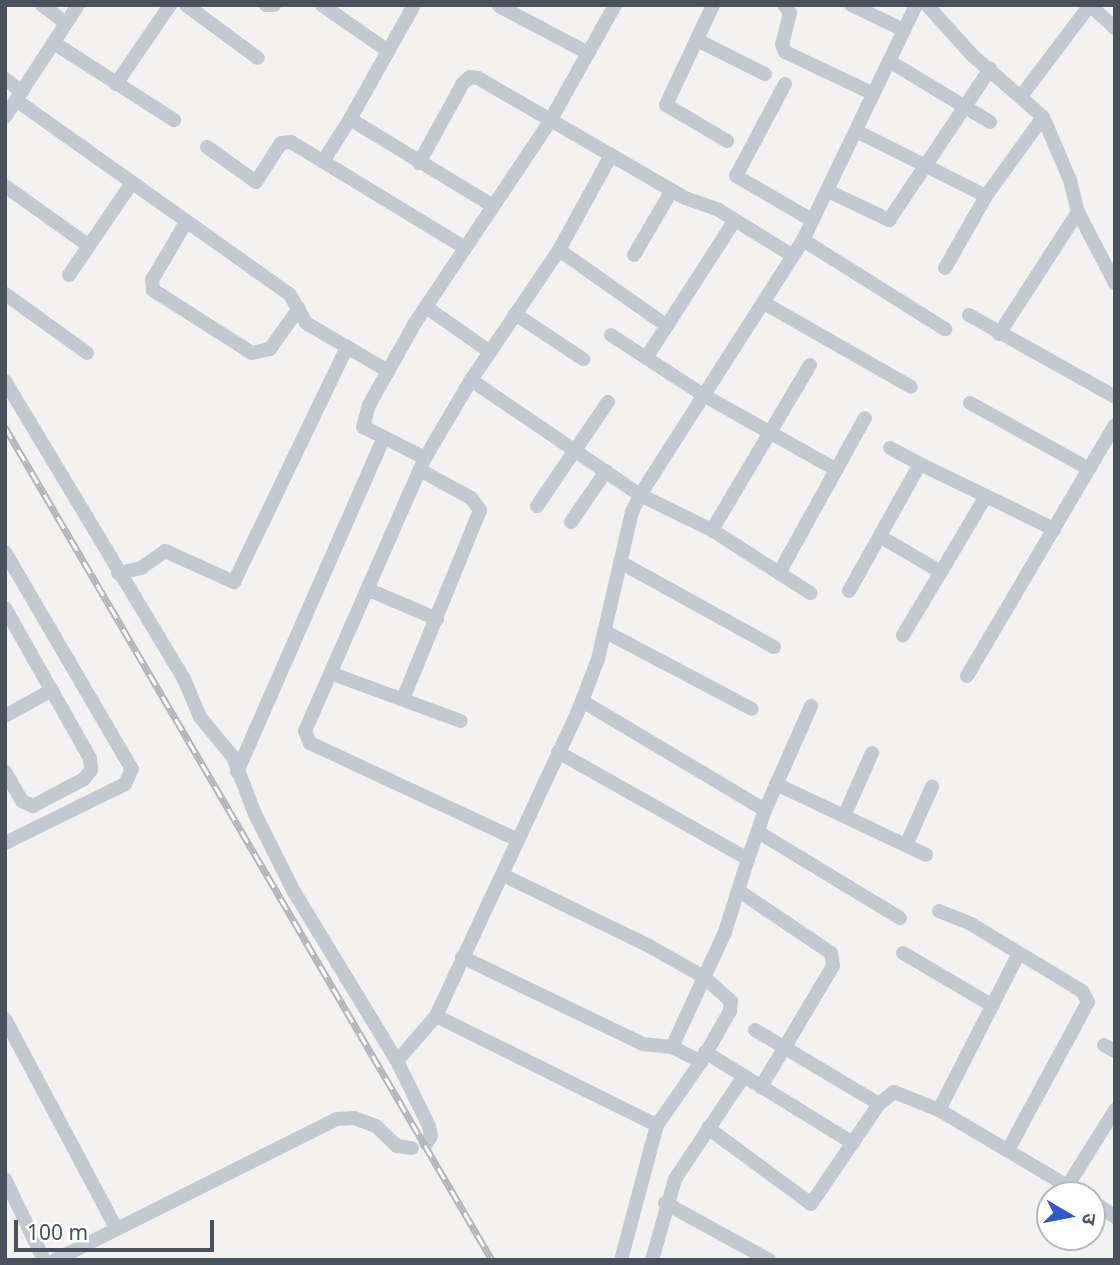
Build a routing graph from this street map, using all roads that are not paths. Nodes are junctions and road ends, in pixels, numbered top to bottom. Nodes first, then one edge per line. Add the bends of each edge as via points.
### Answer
1 (42, 5) edge
2 (78, 5) edge
3 (170, 5) edge
4 (186, 5) edge
5 (266, 5) edge
6 (274, 5) edge
7 (321, 5) edge
8 (414, 5) edge
9 (615, 5) edge
10 (713, 5) edge
11 (851, 5) edge
12 (916, 5) edge
13 (928, 5) edge
14 (1090, 5) edge
15 (499, 6) edge
16 (790, 8) edge
17 (66, 23) junction
18 (1115, 28) edge
19 (904, 30) junction
20 (697, 40) junction
21 (54, 43) junction
22 (388, 51) junction
23 (588, 53) junction
24 (258, 58) dead end
25 (888, 61) junction
26 (990, 69) junction
27 (765, 74) dead end
28 (5, 79) edge
29 (116, 83) junction
30 (785, 84) dead end
31 (874, 94) junction
32 (1022, 95) junction
33 (12, 105) edge
34 (967, 105) junction
35 (1043, 117) junction
36 (350, 119) junction
37 (174, 120) dead end
38 (550, 121) junction
39 (990, 122) dead end
40 (858, 132) junction
41 (727, 141) dead end
42 (207, 147) dead end
43 (611, 155) junction
44 (324, 160) junction
45 (419, 163) junction
46 (924, 168) junction
47 (131, 184) junction
48 (5, 186) edge
49 (672, 190) junction
50 (828, 191) junction
51 (986, 196) junction
52 (493, 206) junction
53 (1078, 212) junction
54 (735, 220) junction
55 (812, 220) junction
56 (186, 224) junction
57 (803, 240) junction
58 (89, 246) junction
59 (465, 248) junction
60 (559, 250) junction
61 (634, 255) dead end
62 (793, 256) junction
63 (946, 268) dead end
64 (69, 275) dead end
65 (1115, 283) edge
66 (5, 294) edge
67 (764, 303) junction
68 (426, 307) junction
69 (299, 308) junction
70 (515, 314) junction
71 (969, 316) dead end
72 (667, 326) junction
73 (945, 330) dead end
74 (999, 334) junction
75 (611, 335) dead end
76 (347, 347) junction
77 (490, 352) junction
78 (87, 353) dead end
79 (646, 358) junction
80 (583, 359) dead end
81 (810, 365) dead end
82 (386, 370) junction
83 (471, 380) junction
84 (5, 381) edge
85 (911, 387) dead end
86 (705, 396) junction
87 (1115, 397) edge
88 (608, 402) dead end
89 (970, 403) dead end
90 (865, 418) dead end
91 (1115, 425) edge
92 (770, 432) junction
93 (383, 440) junction
94 (890, 447) dead end
95 (577, 450) junction
96 (422, 464) junction
97 (920, 464) junction
98 (1089, 469) junction
99 (837, 470) junction
100 (606, 471) junction
101 (640, 495) junction
102 (986, 496) junction
103 (537, 506) dead end
104 (571, 522) dead end
105 (1054, 529) junction
106 (712, 530) junction
107 (881, 537) junction
108 (5, 552) edge
109 (620, 562) junction
110 (941, 572) junction
111 (118, 573) junction
112 (779, 573) junction
113 (369, 590) junction
114 (849, 591) dead end
115 (810, 593) dead end
116 (5, 608) edge
117 (437, 619) junction
118 (604, 631) junction
119 (903, 635) dead end
120 (774, 648) dead end
121 (332, 674) junction
122 (967, 676) dead end
123 (52, 690) junction
124 (403, 699) junction
125 (582, 701) junction
126 (811, 706) dead end
127 (752, 709) dead end
128 (5, 716) edge
129 (461, 721) dead end
130 (558, 752) junction
131 (872, 753) dead end
132 (5, 771) edge
133 (237, 772) junction
134 (776, 784) junction
135 (932, 787) dead end
136 (765, 810) junction
137 (844, 816) junction
138 (758, 832) junction
139 (518, 840) junction
140 (5, 843) edge
141 (906, 845) junction
142 (926, 855) dead end
143 (748, 859) junction
144 (503, 875) junction
145 (738, 891) junction
146 (939, 911) dead end
147 (900, 918) dead end
148 (903, 953) dead end
149 (1018, 955) junction
150 (461, 957) junction
151 (704, 977) junction
152 (993, 1006) junction
153 (436, 1016) junction
154 (5, 1019) edge
155 (755, 1030) dead end
156 (672, 1047) junction
157 (786, 1048) junction
158 (703, 1057) junction
159 (397, 1061) junction
160 (744, 1076) junction
161 (761, 1087) junction
162 (879, 1104) junction
163 (939, 1110) junction
164 (1115, 1110) edge
165 (657, 1125) junction
166 (708, 1128) junction
167 (853, 1143) junction
168 (1008, 1150) junction
169 (5, 1179) edge
170 (1061, 1181) edge
171 (1071, 1181) edge
172 (665, 1203) junction
173 (116, 1228) junction
174 (44, 1260) edge
175 (55, 1260) edge
176 (621, 1260) edge
177 (652, 1260) edge
178 (769, 1260) edge

1 - 17 street
2 - 17 street
3 - 29 street
4 - 24 street
5 - 6 street
7 - 22 street
8 - 22 street
9 - 23 street
10 - 20 street
11 - 19 street
12 - 19 street
13 - 26 street
14 - 18 street
14 - 32 street
15 - 23 street
16 - 31 street via 782,44 785,52
17 - 21 street
19 - 25 street
20 - 27 street
20 - 41 street via 666,105
21 - 29 street
21 - 33 street
22 - 36 street
23 - 38 street
25 - 31 street
25 - 34 street
26 - 32 street
26 - 34 street
28 - 33 street
29 - 37 street
30 - 55 street via 736,176
31 - 40 street
32 - 35 street
33 - 47 street
34 - 39 street
34 - 46 street
35 - 51 street
35 - 53 street via 1070,180
36 - 44 street
36 - 45 street
38 - 43 street
38 - 45 street via 470,77
38 - 52 street
40 - 46 street
40 - 50 street
42 - 44 street via 256,182 281,143 291,142
43 - 49 street
43 - 60 street
44 - 59 street
45 - 52 street
46 - 50 street via 889,220
46 - 51 street
47 - 56 street
47 - 58 street
48 - 58 street
49 - 54 street
49 - 61 street
50 - 55 street
51 - 63 street
52 - 59 street
53 - 65 street
53 - 74 street
54 - 62 street
54 - 72 street
55 - 57 street
56 - 69 street via 290,295
56 - 69 street via 152,281 153,290 252,353 270,349
57 - 62 street
57 - 73 street
58 - 64 street
59 - 68 street
60 - 70 street
60 - 72 street
62 - 67 street
66 - 78 street
67 - 85 street
67 - 86 street
68 - 77 street
68 - 82 street
69 - 76 street via 306,323
70 - 77 street
70 - 80 street
71 - 74 street
72 - 79 street
74 - 87 street
75 - 79 street
76 - 82 street
76 - 111 street via 234,582 165,551 141,568
77 - 83 street
79 - 86 street
81 - 92 street
82 - 93 street via 363,427
83 - 95 street
83 - 96 street
84 - 111 street
86 - 92 street
86 - 101 street
88 - 95 street
89 - 98 street
90 - 99 street
91 - 98 street
92 - 99 street
92 - 106 street
93 - 96 street
93 - 133 street
94 - 97 street
95 - 100 street
95 - 103 street
96 - 113 street
96 - 117 street via 471,498 480,510
97 - 102 street
97 - 107 street
98 - 105 street
99 - 112 street
100 - 101 street
100 - 104 street
101 - 106 street
101 - 109 street
102 - 105 street
102 - 110 street
105 - 122 street
106 - 112 street
107 - 110 street
107 - 114 street
108 - 140 street via 132,769 125,784
109 - 118 street
109 - 120 street
110 - 119 street
111 - 133 street via 184,679 200,717 233,757
112 - 115 street
113 - 117 street
113 - 121 street
116 - 123 street
117 - 124 street
118 - 125 street
118 - 127 street
121 - 124 street
121 - 139 street via 307,723 305,738 310,743
123 - 128 street
123 - 132 street via 90,758 91,770 85,779 33,806 22,801
124 - 129 street
125 - 130 street
125 - 136 street
126 - 134 street
130 - 139 street
130 - 143 street
131 - 137 street
133 - 159 street via 293,890
134 - 136 street
134 - 137 street
135 - 141 street
136 - 138 street
137 - 141 street
138 - 143 street
138 - 147 street
139 - 144 street
141 - 142 street
143 - 145 street
144 - 150 street
144 - 151 street
145 - 151 street
145 - 157 street via 831,953 832,965
146 - 149 street via 971,924
148 - 152 street
149 - 152 street
149 - 168 street via 1082,991 1088,1002
150 - 153 street
150 - 156 street via 643,1044
151 - 156 street
151 - 158 street via 731,1001 730,1011
152 - 163 street
153 - 159 street
153 - 165 street
154 - 173 street
155 - 157 street
156 - 158 street
157 - 161 street
157 - 162 street
158 - 160 street
158 - 165 street
159 - 173 street via 429,1126 431,1136 419,1146 397,1146 376,1126 354,1118 336,1119
160 - 161 street
160 - 166 street
161 - 167 street
162 - 163 street via 894,1092
162 - 167 street
163 - 168 street
164 - 171 street
165 - 176 street
166 - 167 street via 811,1204
166 - 172 street
168 - 170 street
169 - 174 street
172 - 177 street
172 - 178 street
173 - 175 street

